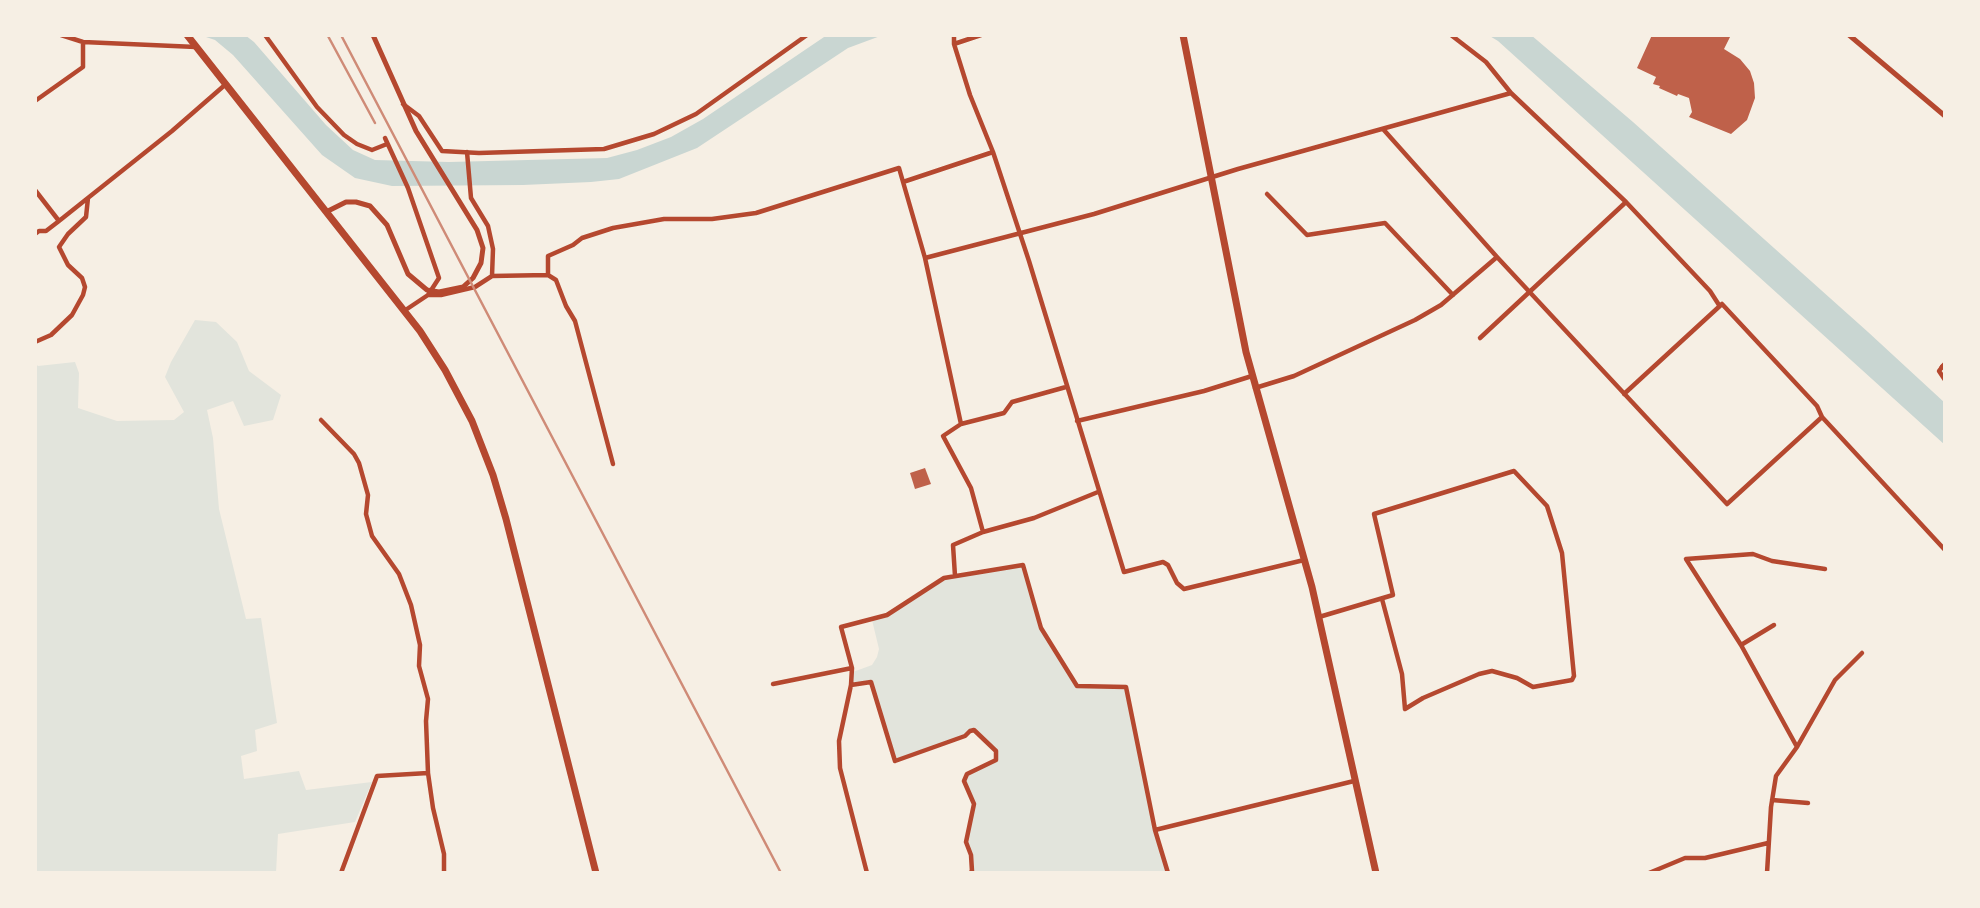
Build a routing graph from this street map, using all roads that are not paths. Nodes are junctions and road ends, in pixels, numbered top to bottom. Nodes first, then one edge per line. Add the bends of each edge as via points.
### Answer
1 (61, 35) edge
2 (187, 35) edge
3 (265, 35) edge
4 (373, 35) edge
5 (807, 35) edge
6 (954, 35) edge
7 (981, 35) edge
8 (1184, 35) edge
9 (1451, 35) edge
10 (1849, 35) edge
11 (83, 42) junction
12 (954, 44) junction
13 (196, 46) junction
14 (226, 84) junction
15 (1511, 93) junction
16 (35, 100) edge
17 (402, 103) junction
18 (1945, 116) edge
19 (1383, 129) junction
20 (993, 152) junction
21 (468, 155) junction
22 (1210, 179) junction
23 (903, 182) junction
24 (35, 190) edge
25 (1267, 194) dead end
26 (88, 197) junction
27 (1626, 202) junction
28 (326, 212) junction
29 (59, 220) junction
30 (35, 234) edge
31 (1019, 234) junction
32 (1497, 257) junction
33 (925, 258) junction
34 (548, 275) junction
35 (492, 276) junction
36 (1529, 292) junction
37 (428, 295) junction
38 (1453, 295) junction
39 (1719, 305) junction
40 (404, 311) junction
41 (1480, 338) dead end
42 (35, 342) edge
43 (1944, 366) edge
44 (1252, 376) junction
45 (1945, 380) edge
46 (1066, 387) junction
47 (1255, 388) junction
48 (1625, 394) junction
49 (1822, 417) junction
50 (321, 420) dead end
51 (1077, 421) junction
52 (961, 424) junction
53 (613, 464) dead end
54 (1098, 492) junction
55 (983, 532) junction
56 (1945, 550) edge
57 (1304, 560) junction
58 (1825, 569) dead end
59 (955, 576) junction
60 (1382, 599) junction
61 (1318, 617) junction
62 (1774, 625) dead end
63 (1741, 645) junction
64 (1862, 653) dead end
65 (852, 668) junction
66 (774, 684) dead end
67 (851, 685) junction
68 (1797, 747) junction
69 (428, 774) junction
70 (1354, 781) junction
71 (1772, 800) junction
72 (1808, 803) dead end
73 (1155, 830) junction
74 (1768, 843) junction
75 (341, 873) edge
76 (444, 873) edge
77 (596, 873) edge
78 (867, 873) edge
79 (970, 873) edge
80 (1168, 873) edge
81 (1376, 873) edge
82 (1648, 873) edge
83 (1767, 873) edge

1 - 11 street
2 - 13 highway
3 - 37 street via 317,107 344,135 372,150 386,141 408,188 439,278
4 - 17 street
5 - 21 street via 696,114 645,138 604,149
6 - 12 street
7 - 12 street
8 - 22 highway
9 - 15 street via 1486,62
10 - 18 street
11 - 13 street
11 - 16 street via 83,67
12 - 20 street
13 - 14 highway
14 - 26 street
14 - 28 highway
15 - 19 street
15 - 27 street
17 - 21 street via 419,116 442,151
17 - 28 street via 482,240 478,269 463,287 439,292 422,287 408,274 377,212 365,204 346,202
19 - 22 street
19 - 32 street
20 - 23 street
20 - 31 street
21 - 35 street via 471,198 488,226 493,248
22 - 31 street
22 - 44 highway
23 - 33 street
23 - 34 street via 899,168 756,213 614,228 548,256
24 - 29 street
25 - 38 street via 1307,235 1385,223
26 - 29 street
26 - 42 street via 86,217 59,247 82,278 83,295 72,315 51,335
27 - 36 street
27 - 39 street
28 - 40 highway
29 - 30 street
31 - 33 street
31 - 46 street
32 - 36 street
32 - 38 street
33 - 52 street
34 - 35 street
34 - 53 street via 556,280 575,321
35 - 37 street via 475,287
36 - 41 street
36 - 48 street
37 - 40 street
38 - 47 street via 1415,320 1286,379
39 - 48 street
39 - 49 street via 1817,406
40 - 77 highway via 445,369 489,461
43 - 45 street via 1939,371
44 - 47 highway
44 - 51 street
46 - 51 street
46 - 52 street via 1012,402 1003,413
47 - 57 highway
48 - 49 street via 1727,504
49 - 56 street
50 - 69 street via 359,463 372,536 399,574 411,605 428,699
51 - 54 street
52 - 55 street via 943,436 971,488
54 - 55 street via 1034,519
54 - 57 street via 1124,572 1163,562 1184,589
55 - 59 street via 953,545
57 - 61 highway
58 - 63 street via 1753,554 1686,559
59 - 65 street via 944,578 887,615 841,627
59 - 73 street via 1023,565 1041,628 1077,686 1126,687
60 - 60 street via 1393,595 1374,514 1514,471 1547,506 1562,553 1574,676 1534,687 1492,671 1405,709 1402,674
60 - 61 street
61 - 70 highway
62 - 63 street
63 - 68 street
64 - 68 street via 1835,680
65 - 66 street
65 - 67 street
67 - 78 street via 839,741 839,768
67 - 79 street via 871,682 895,761 974,730 996,751 996,760 967,774 964,781 974,804 966,842
68 - 71 street via 1776,776
69 - 75 street via 377,776
69 - 76 street
70 - 73 street
70 - 81 highway
71 - 72 street
71 - 74 street
73 - 80 street
74 - 82 street via 1705,858 1685,858
74 - 83 street

